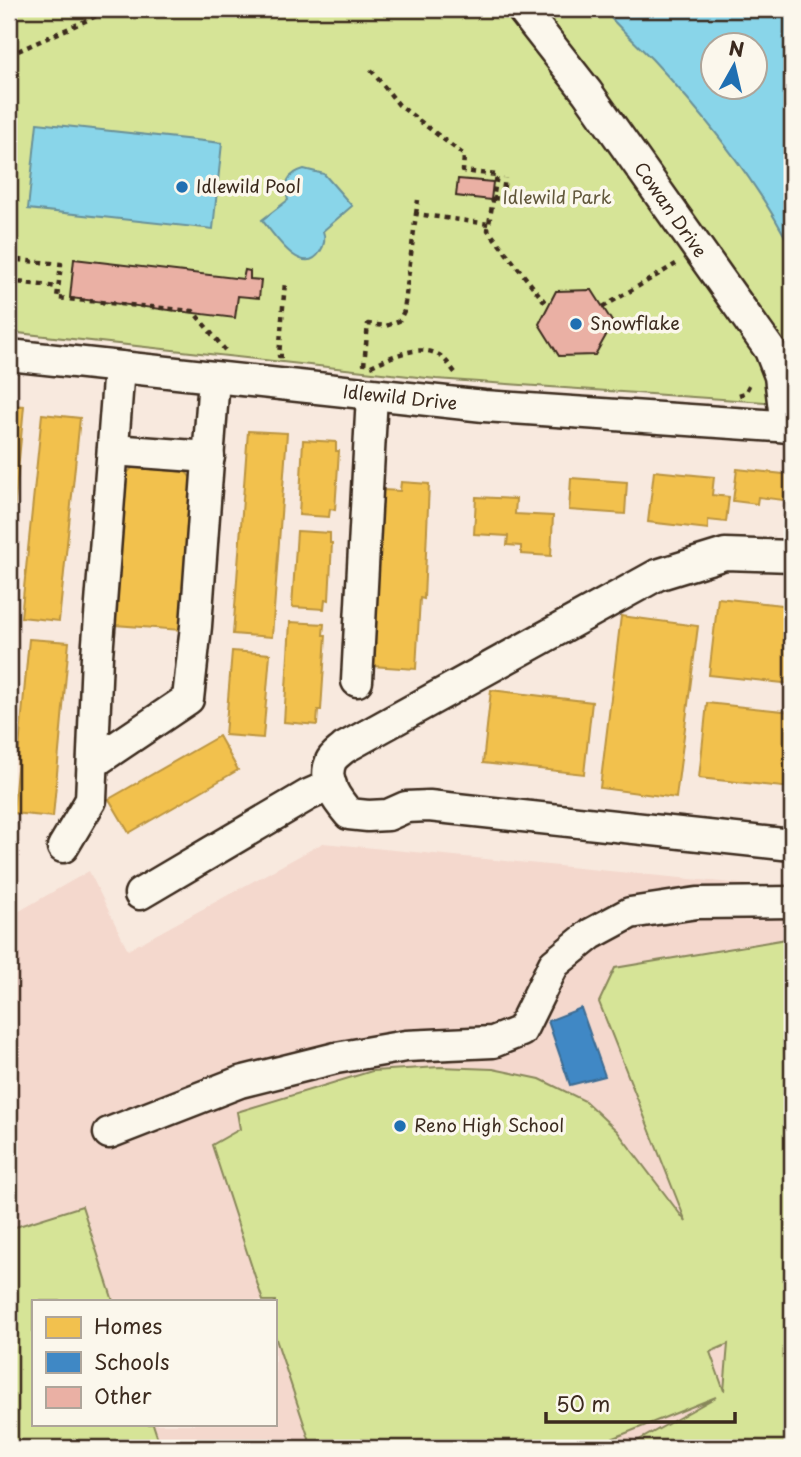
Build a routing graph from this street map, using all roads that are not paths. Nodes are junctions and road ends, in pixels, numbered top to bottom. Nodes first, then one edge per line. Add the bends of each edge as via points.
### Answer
1 (522, 9) edge
2 (9, 355) edge
3 (119, 367) junction
4 (214, 378) junction
5 (372, 395) junction
6 (789, 427) edge
7 (113, 450) junction
8 (209, 457) junction
9 (792, 556) edge
10 (357, 681) dead end
11 (93, 763) junction
12 (331, 785) junction
13 (792, 845) edge
14 (63, 847) dead end
15 (140, 894) dead end
16 (792, 902) edge
17 (108, 1133) dead end

1 - 6 street, Cowan Drive via 587,92 770,350
2 - 3 street, Idlewild Drive
3 - 4 street, Idlewild Drive
3 - 7 street
4 - 5 street, Idlewild Drive
4 - 8 street
5 - 6 street, Idlewild Drive
5 - 10 street
7 - 8 street
7 - 11 street
8 - 11 street via 188,699
9 - 12 street via 725,554 657,575 344,748 331,760
11 - 14 street via 91,800
12 - 13 street via 349,814 388,815 406,807 429,806
12 - 15 street via 308,794
16 - 17 street via 697,904 630,913 590,934 554,964 521,1031 493,1042 406,1046 336,1058 252,1079

